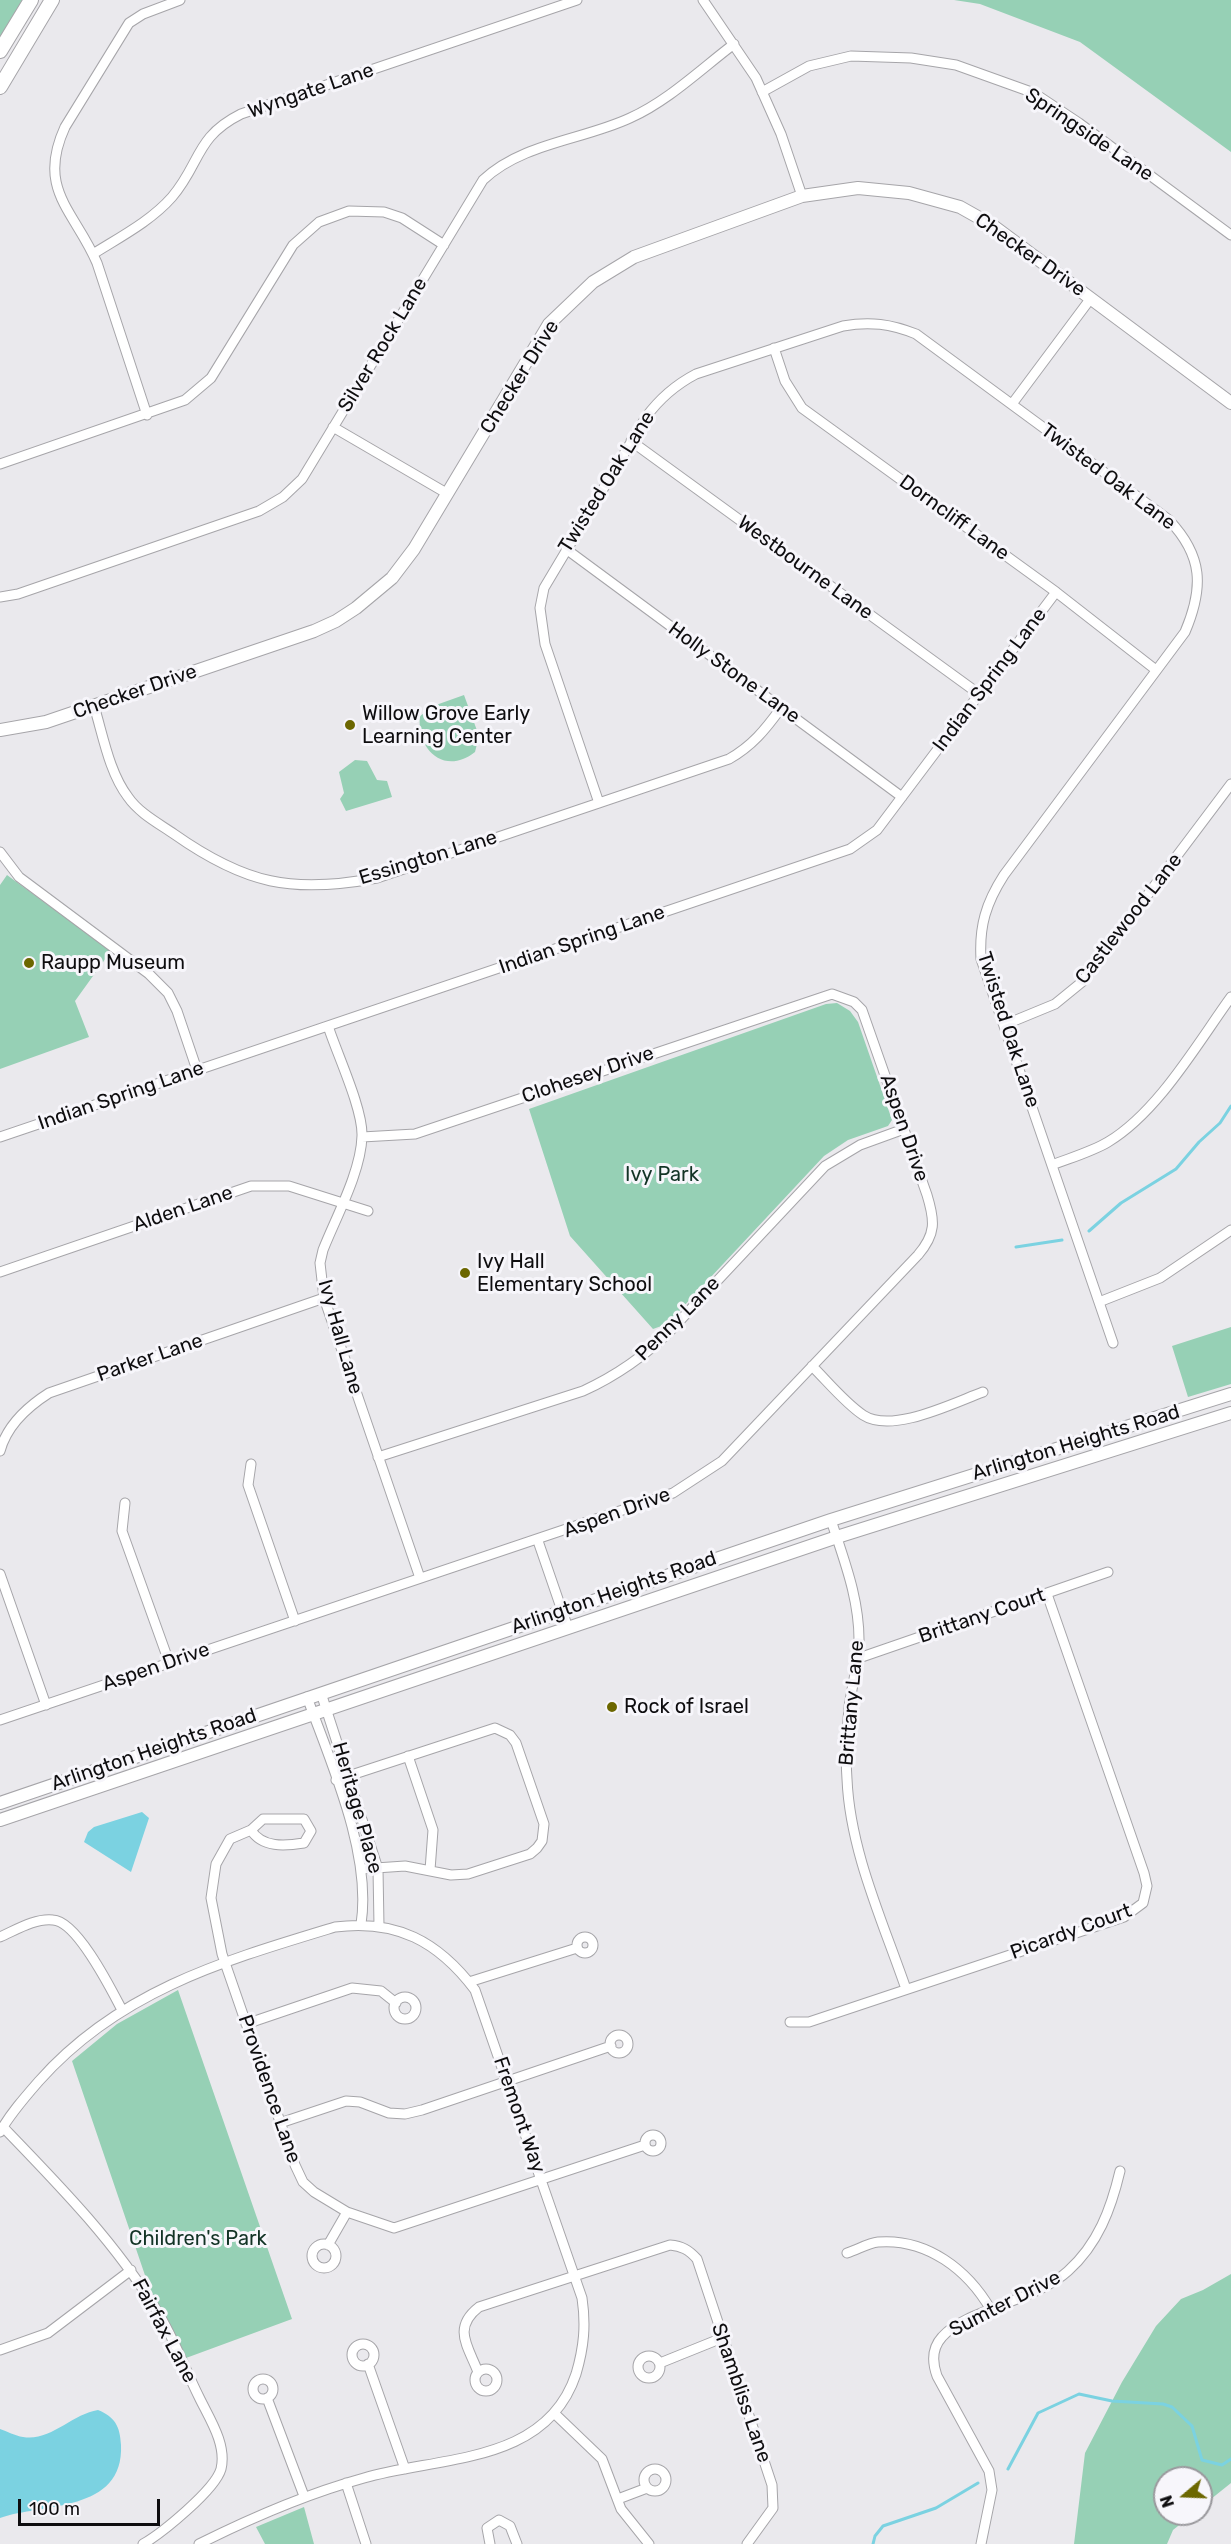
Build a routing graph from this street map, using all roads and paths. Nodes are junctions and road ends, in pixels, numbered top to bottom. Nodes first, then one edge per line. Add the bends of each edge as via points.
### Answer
1 (31, 0) edge
2 (52, 0) edge
3 (180, 0) edge
4 (577, 0) edge
5 (703, 0) edge
6 (734, 44) junction
7 (0, 51) edge
8 (0, 87) edge
9 (762, 92) junction
10 (802, 196) junction
11 (1231, 235) edge
12 (444, 245) junction
13 (93, 254) junction
14 (1091, 298) junction
15 (774, 348) junction
16 (1231, 403) edge
17 (1012, 404) junction
18 (147, 415) junction
19 (333, 427) junction
20 (631, 441) junction
21 (0, 464) edge
22 (448, 494) junction
23 (566, 549) junction
24 (1056, 592) junction
25 (0, 597) edge
26 (1156, 670) junction
27 (979, 694) junction
28 (94, 706) junction
29 (781, 708) junction
30 (0, 730) edge
31 (1231, 784) edge
32 (902, 797) junction
33 (599, 803) junction
34 (0, 852) edge
35 (1231, 997) edge
36 (811, 1001) joint
37 (1004, 1025) junction
38 (328, 1026) junction
39 (197, 1070) junction
40 (904, 1129) junction
41 (0, 1137) edge
42 (362, 1137) junction
43 (1052, 1165) junction
44 (341, 1205) junction
45 (369, 1211) dead end
46 (1231, 1230) edge
47 (0, 1272) edge
48 (324, 1298) junction
49 (1099, 1302) junction
50 (1113, 1342) dead end
51 (812, 1366) junction
52 (983, 1392) dead end
53 (1231, 1394) edge
54 (1231, 1413) edge
55 (0, 1451) edge
56 (378, 1457) junction
57 (251, 1464) dead end
58 (125, 1503) dead end
59 (831, 1520) junction
60 (837, 1537) junction
61 (538, 1541) junction
62 (702, 1563) junction
63 (1108, 1572) dead end
64 (0, 1574) edge
65 (420, 1578) junction
66 (1047, 1594) junction
67 (650, 1600) junction
68 (562, 1611) junction
69 (295, 1621) junction
70 (568, 1628) junction
71 (856, 1659) junction
72 (169, 1662) junction
73 (321, 1693) junction
74 (307, 1697) junction
75 (46, 1704) junction
76 (327, 1710) junction
77 (313, 1714) junction
78 (0, 1720) edge
79 (408, 1756) junction
80 (349, 1777) junction
81 (336, 1780) junction
82 (0, 1803) edge
83 (0, 1820) edge
84 (251, 1830) junction
85 (361, 1869) junction
86 (378, 1869) junction
87 (430, 1870) junction
88 (362, 1924) junction
89 (379, 1926) junction
90 (0, 1937) edge
91 (577, 1948) dead end
92 (225, 1964) junction
93 (469, 1982) junction
94 (906, 1989) junction
95 (396, 2002) dead end
96 (122, 2010) junction
97 (790, 2022) dead end
98 (246, 2024) junction
99 (611, 2046) dead end
100 (507, 2082) junction
101 (280, 2123) junction
102 (1, 2130) edge
103 (645, 2145) dead end
104 (1120, 2171) dead end
105 (541, 2179) junction
106 (347, 2212) junction
107 (328, 2245) dead end
108 (847, 2253) dead end
109 (131, 2270) junction
110 (574, 2276) junction
111 (991, 2310) junction
112 (722, 2338) junction
113 (0, 2350) edge
114 (660, 2363) dead end
115 (368, 2364) dead end
116 (478, 2372) dead end
117 (267, 2398) dead end
118 (554, 2413) junction
119 (405, 2469) junction
120 (346, 2483) junction
121 (647, 2488) dead end
122 (304, 2496) junction
123 (618, 2499) junction
124 (143, 2544) edge
125 (200, 2544) edge
126 (366, 2544) edge
127 (490, 2544) edge
128 (517, 2544) edge
129 (649, 2544) edge
130 (747, 2544) edge
131 (981, 2544) edge

1 - 7 main road
2 - 8 main road
3 - 13 street via 129,23 58,143 54,162 56,185 63,206
4 - 13 street, Wyngate Lane via 241,114 210,135 164,205
5 - 6 street
6 - 9 street
6 - 12 street, Silver Rock Lane via 629,119 498,166 478,186
9 - 10 street
9 - 11 street, Springside Lane via 809,66 851,56 911,58 956,65 1034,93
10 - 14 main road, Checker Drive via 858,188 909,193 960,207 992,225
10 - 22 main road, Checker Drive via 634,257 593,282 549,324
12 - 18 street via 402,218 384,212 350,212 319,222 293,244 211,378 185,400
12 - 19 street, Silver Rock Lane
13 - 18 street
14 - 16 main road, Checker Drive
14 - 17 street
15 - 17 street, Twisted Oak Lane via 843,326 865,322 892,325 916,334
15 - 20 street, Twisted Oak Lane via 677,384 658,400
15 - 24 street, Dorncliff Lane via 785,381 802,408
17 - 26 street, Twisted Oak Lane via 1169,520 1184,536 1198,572 1197,592 1185,632
18 - 21 street
19 - 22 street
19 - 25 street, Silver Rock Lane via 302,479 283,497 259,511
20 - 23 street, Twisted Oak Lane
20 - 27 street, Westbourne Lane
22 - 28 main road, Checker Drive via 392,578 336,621
23 - 29 street, Holly Stone Lane
23 - 33 street, Twisted Oak Lane via 544,588 540,608 542,630
24 - 26 street, Dorncliff Lane
24 - 27 street, Indian Spring Lane
26 - 37 street, Twisted Oak Lane via 989,899 982,921 981,959
27 - 32 street, Indian Spring Lane
28 - 30 main road, Checker Drive via 37,724
28 - 33 street, Essington Lane via 117,778 141,811 233,871 300,887 377,878
29 - 32 street, Holly Stone Lane
29 - 33 street, Essington Lane via 759,738 729,759
31 - 37 street, Castlewood Lane via 1082,982 1055,1004
32 - 38 street, Indian Spring Lane via 877,830 850,849
34 - 39 street via 19,877 149,974 168,993
35 - 43 street via 1173,1076 1129,1126 1107,1142
36 - 40 street, Aspen Drive via 832,994 854,1002 862,1010
36 - 42 street, Clohesey Drive via 415,1134
37 - 43 street, Twisted Oak Lane
38 - 39 street, Indian Spring Lane
38 - 42 street, Ivy Hall Lane
39 - 41 street, Indian Spring Lane
40 - 51 street, Aspen Drive via 934,1218 934,1232 918,1255
40 - 56 street, Penny Lane via 860,1145 825,1166 648,1353 611,1379
42 - 44 street, Ivy Hall Lane via 356,1169
43 - 49 street, Twisted Oak Lane
44 - 45 street, Alden Lane
44 - 47 street, Alden Lane via 290,1186 251,1186
44 - 48 street, Ivy Hall Lane via 321,1263
46 - 49 street via 1160,1278
48 - 55 street, Parker Lane via 49,1393 28,1406
48 - 56 street, Ivy Hall Lane
49 - 50 street, Twisted Oak Lane
51 - 52 street via 862,1414 875,1421 900,1421
51 - 61 street, Aspen Drive via 722,1461 674,1493
53 - 59 main road, Arlington Heights Road
54 - 60 main road, Arlington Heights Road
56 - 65 street, Ivy Hall Lane
57 - 69 street via 248,1485
58 - 72 street via 122,1531
59 - 60 street, Brittany Lane
59 - 62 main road, Arlington Heights Road
60 - 67 main road, Arlington Heights Road
60 - 71 street, Brittany Lane via 858,1616
61 - 65 street, Aspen Drive
61 - 68 street
62 - 67 main road via 651,1594
62 - 68 main road, Arlington Heights Road
63 - 66 street, Brittany Court
64 - 75 street
65 - 69 street, Aspen Drive
66 - 71 street, Brittany Court
66 - 94 street, Picardy Court via 1144,1874 1147,1886 1143,1903 1124,1917
67 - 70 main road, Arlington Heights Road
68 - 70 street
68 - 73 main road, Arlington Heights Road
69 - 72 street, Aspen Drive
70 - 76 main road, Arlington Heights Road
71 - 94 street, Brittany Lane via 846,1748 852,1823
72 - 75 street, Aspen Drive
73 - 74 main road, Arlington Heights Road
73 - 76 street, Heritage Place
74 - 77 street, Heritage Place
74 - 82 main road, Arlington Heights Road
75 - 78 street, Aspen Drive
76 - 77 main road, Arlington Heights Road
76 - 80 street, Heritage Place
77 - 81 street, Heritage Place
77 - 83 main road, Arlington Heights Road
79 - 80 street
79 - 87 street via 433,1830
79 - 87 street via 482,1731 504,1731 516,1743 544,1824 542,1841 530,1854 468,1874
80 - 81 street
80 - 86 street, Heritage Place
81 - 85 street, Heritage Place
84 - 84 street, Providence Lane via 260,1841 269,1844 304,1843 312,1831 308,1822 300,1818 263,1820
84 - 92 street, Providence Lane via 230,1839 214,1872 211,1911
85 - 86 street
85 - 88 street, Heritage Place
86 - 87 street via 405,1866
86 - 89 street, Heritage Place
88 - 89 street, Fremont Way
88 - 92 street, Fremont Way via 335,1927
89 - 93 street, Fremont Way via 424,1942
90 - 96 street via 39,1921 63,1922 78,1937
91 - 93 street
92 - 96 street, Fremont Way via 181,1979
92 - 98 street, Providence Lane
93 - 100 street, Fremont Way via 488,2023
94 - 97 street, Picardy Court via 809,2022
95 - 98 street via 381,1991 352,1988
96 - 102 street, Fremont Way via 82,2038 53,2066
98 - 101 street, Providence Lane
99 - 100 street
100 - 101 street via 405,2114 346,2101
100 - 105 street, Fremont Way
101 - 106 street, Providence Lane via 303,2182
102 - 109 street, Fairfax Lane via 75,2202
103 - 105 street, Providence Lane
104 - 111 street, Sumter Drive via 1103,2224 1078,2262 1039,2291
105 - 106 street, Providence Lane via 394,2228
105 - 110 street, Fremont Way
106 - 107 street
108 - 111 street via 875,2242 911,2244 927,2250 970,2280
109 - 113 street via 57,2328
109 - 124 street, Fairfax Lane via 159,2313 222,2452 221,2470 211,2486
110 - 112 street, Shambliss Lane via 662,2247 678,2246 697,2259
110 - 116 street via 479,2307 468,2316 463,2335
110 - 118 street, Fremont Way via 582,2298 584,2340 573,2382
111 - 131 street, Sumter Drive via 949,2330 937,2344 934,2361 942,2386 989,2471 992,2490
112 - 114 street
112 - 130 street, Shambliss Lane via 772,2485 772,2508
115 - 119 street
117 - 122 street
118 - 119 street, Fremont Way via 511,2444 465,2458
118 - 123 street via 602,2459
119 - 120 street, Fremont Way
120 - 122 street, Fremont Way
120 - 126 street
121 - 123 street
122 - 125 street, Fremont Way
123 - 129 street via 628,2520
127 - 128 street via 487,2528 502,2520 510,2526

